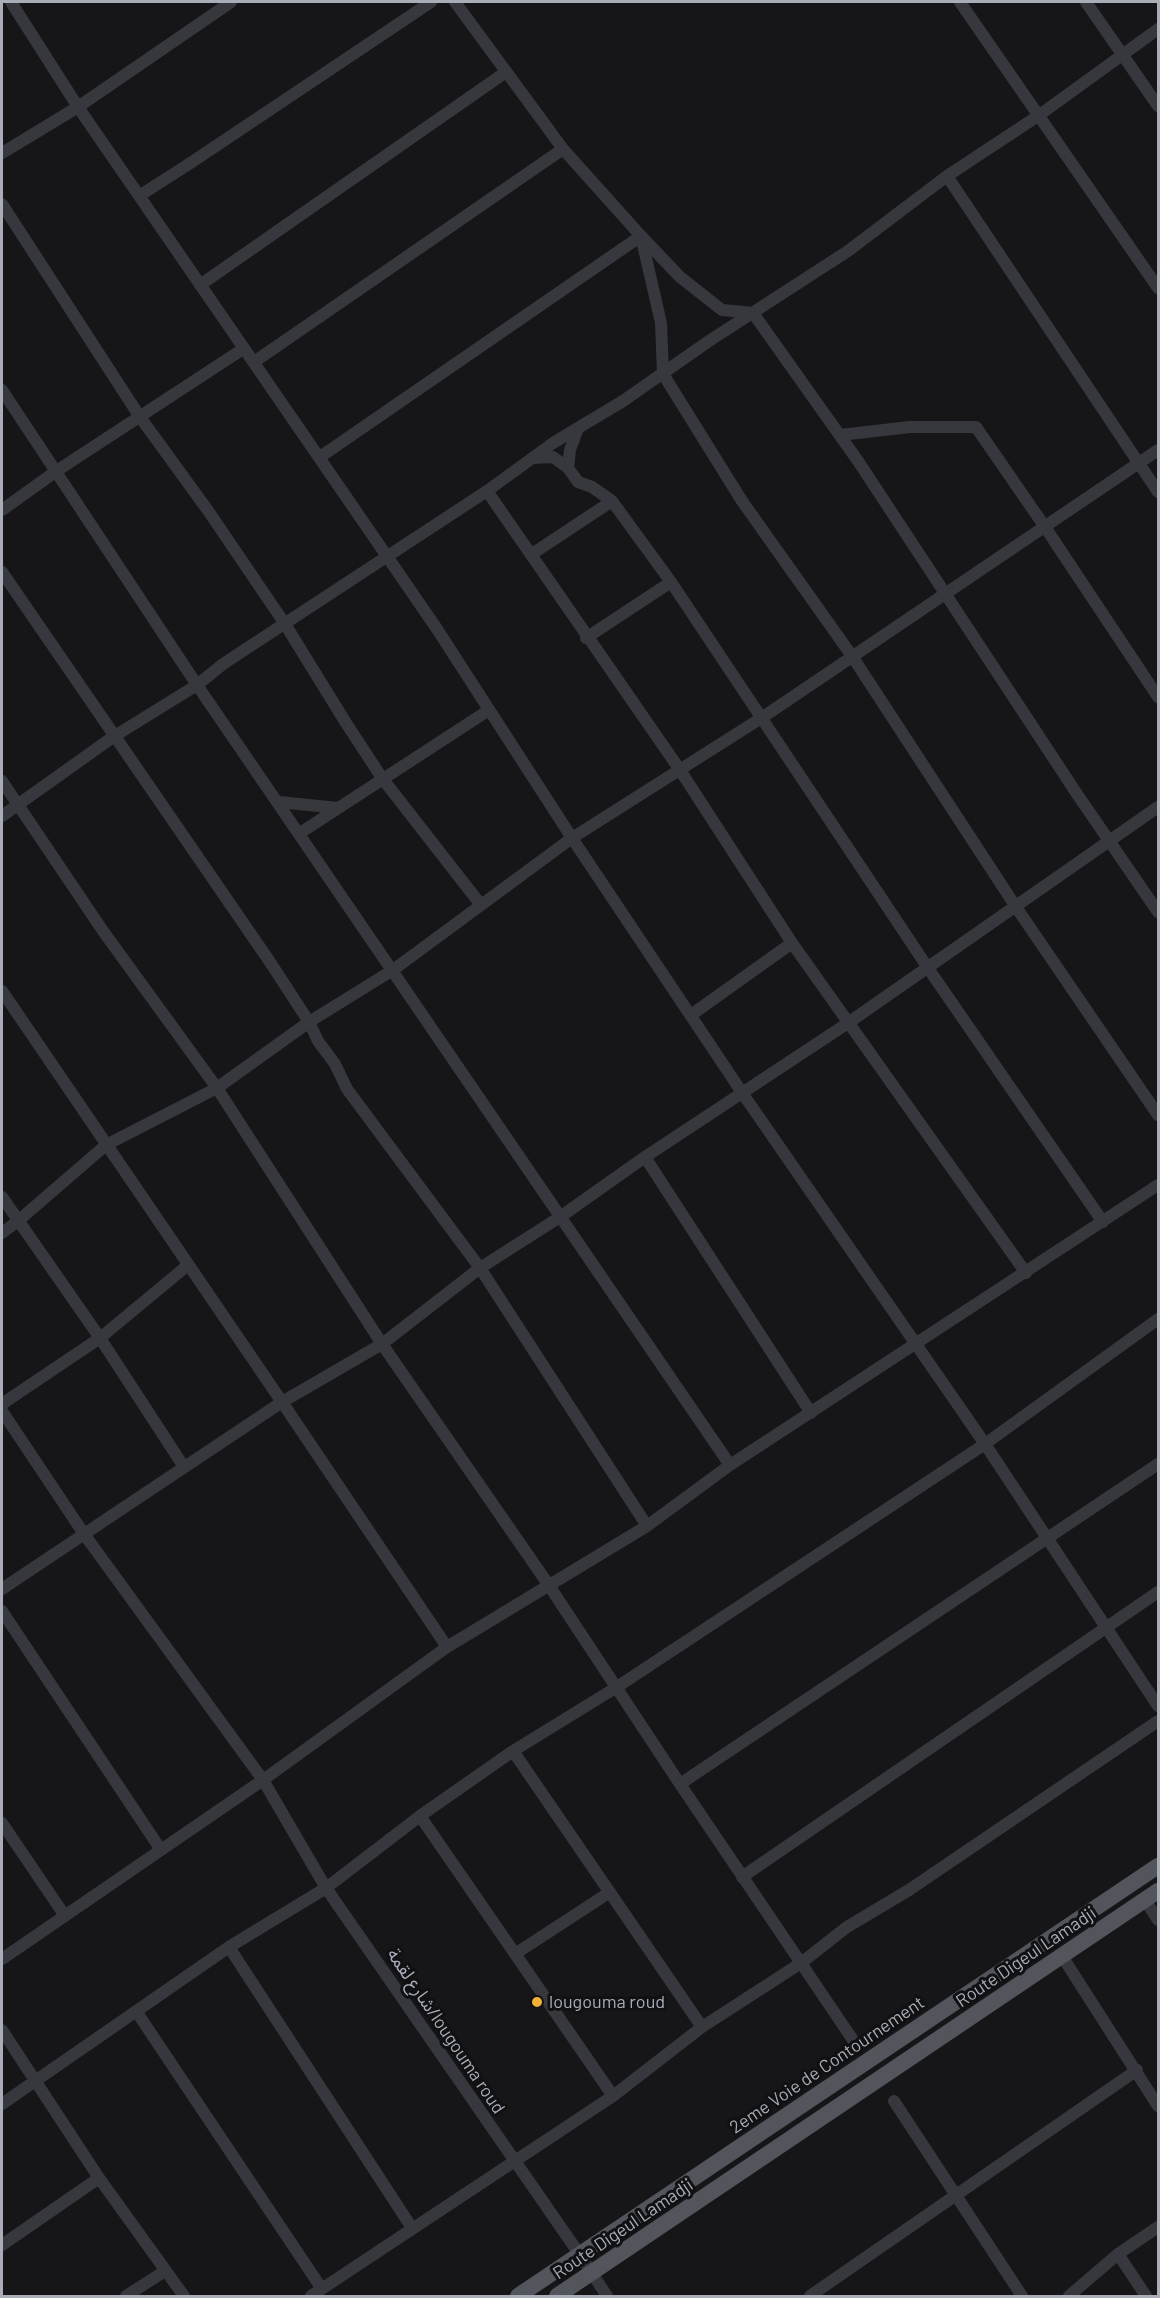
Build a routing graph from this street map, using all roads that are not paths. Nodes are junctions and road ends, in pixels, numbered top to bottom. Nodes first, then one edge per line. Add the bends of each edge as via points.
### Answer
1 (11, 2) edge
2 (231, 2) edge
3 (431, 2) edge
4 (455, 2) edge
5 (961, 2) edge
6 (1086, 2) edge
7 (1158, 29) edge
8 (1123, 57) junction
9 (506, 72) junction
10 (1158, 106) edge
11 (78, 107) junction
12 (1038, 117) junction
13 (563, 149) junction
14 (2, 153) edge
15 (947, 176) junction
16 (139, 196) junction
17 (2, 204) edge
18 (641, 236) junction
19 (200, 285) junction
20 (1158, 288) edge
21 (753, 313) junction
22 (243, 349) junction
23 (254, 362) junction
24 (663, 374) junction
25 (2, 390) edge
26 (140, 417) junction
27 (578, 428) junction
28 (840, 435) junction
29 (1158, 450) edge
30 (320, 457) junction
31 (532, 459) junction
32 (1139, 462) junction
33 (568, 468) junction
34 (55, 472) junction
35 (487, 491) junction
36 (1158, 492) edge
37 (612, 501) junction
38 (2, 510) edge
39 (1045, 527) junction
40 (532, 554) junction
41 (387, 555) junction
42 (2, 572) edge
43 (671, 582) junction
44 (945, 594) junction
45 (285, 624) junction
46 (586, 638) junction
47 (852, 656) junction
48 (197, 684) junction
49 (1158, 697) edge
50 (489, 710) junction
51 (763, 717) junction
52 (113, 737) junction
53 (680, 770) junction
54 (382, 778) junction
55 (2, 781) edge
56 (279, 802) junction
57 (17, 804) junction
58 (1158, 807) edge
59 (338, 808) junction
60 (2, 816) edge
61 (300, 833) junction
62 (572, 838) junction
63 (1109, 840) junction
64 (480, 905) junction
65 (1016, 907) junction
66 (1158, 912) edge
67 (792, 943) junction
68 (928, 968) junction
69 (393, 970) junction
70 (2, 991) edge
71 (691, 1015) junction
72 (309, 1022) junction
73 (848, 1023) junction
74 (217, 1088) junction
75 (743, 1094) junction
76 (1158, 1115) edge
77 (106, 1145) junction
78 (645, 1157) junction
79 (1158, 1185) edge
80 (2, 1197) edge
81 (560, 1217) junction
82 (18, 1221) junction
83 (1103, 1222) junction
84 (2, 1233) edge
85 (188, 1265) junction
86 (480, 1268) junction
87 (1026, 1273) junction
88 (1158, 1319) edge
89 (100, 1338) junction
90 (381, 1344) junction
91 (915, 1344) junction
92 (282, 1402) junction
93 (2, 1404) edge
94 (2, 1411) edge
95 (811, 1413) junction
96 (985, 1444) junction
97 (1158, 1464) edge
98 (730, 1466) junction
99 (184, 1467) junction
100 (647, 1526) junction
101 (84, 1534) junction
102 (1047, 1539) junction
103 (548, 1584) junction
104 (2, 1589) edge
105 (1158, 1592) edge
106 (2, 1611) edge
107 (1106, 1629) junction
108 (447, 1647) junction
109 (617, 1687) junction
110 (1158, 1706) edge
111 (1158, 1722) edge
112 (513, 1751) junction
113 (263, 1780) junction
114 (680, 1784) junction
115 (420, 1816) junction
116 (2, 1823) edge
117 (161, 1850) junction
118 (1158, 1866) edge
119 (742, 1877) junction
120 (327, 1888) junction
121 (610, 1892) junction
122 (1152, 1896) edge
123 (65, 1916) junction
124 (1158, 1920) edge
125 (229, 1947) junction
126 (515, 1954) junction
127 (1062, 1956) junction
128 (2, 1959) edge
129 (801, 1963) junction
130 (136, 2011) junction
131 (702, 2027) junction
132 (2, 2030) edge
133 (853, 2040) dead end
134 (1137, 2070) junction
135 (35, 2081) junction
136 (613, 2096) junction
137 (894, 2101) dead end
138 (2, 2104) edge
139 (1158, 2106) edge
140 (514, 2162) junction
141 (99, 2178) junction
142 (957, 2196) junction
143 (1158, 2227) edge
144 (412, 2228) junction
145 (2, 2245) edge
146 (1118, 2254) junction
147 (580, 2255) junction
148 (165, 2271) junction
149 (592, 2273) junction
150 (322, 2289) junction
151 (126, 2296) edge
152 (183, 2296) edge
153 (311, 2296) edge
154 (518, 2296) edge
155 (557, 2296) edge
156 (607, 2296) edge
157 (810, 2296) edge
158 (1023, 2296) edge
159 (1069, 2296) edge
160 (1146, 2296) edge

1 - 11 street
2 - 11 street
3 - 16 street
4 - 9 street
5 - 12 street
6 - 8 street
7 - 8 street
8 - 10 street
8 - 12 street
9 - 13 street
9 - 19 street
11 - 14 street
11 - 16 street
12 - 15 street
12 - 20 street
13 - 18 street
13 - 23 street
15 - 21 street via 848,251
15 - 32 street
16 - 19 street
17 - 26 street
18 - 21 street via 680,277 722,310
18 - 24 street via 661,323
18 - 30 street
19 - 22 street
21 - 24 street
21 - 28 street
22 - 23 street
22 - 26 street
23 - 30 street
24 - 27 street
24 - 47 street via 742,501
25 - 34 street
26 - 34 street
26 - 45 street
27 - 31 street
27 - 33 street
28 - 39 street via 910,427 976,427
28 - 44 street
29 - 32 street
30 - 41 street
31 - 33 street via 553,457
31 - 35 street
32 - 36 street
32 - 39 street
33 - 37 street via 578,482
34 - 38 street
34 - 48 street
35 - 40 street
35 - 41 street
37 - 40 street
37 - 43 street
39 - 44 street
39 - 49 street
40 - 46 street
41 - 45 street
41 - 50 street
42 - 52 street
43 - 46 street
43 - 51 street
44 - 47 street
44 - 63 street
45 - 48 street
45 - 54 street
46 - 53 street
47 - 51 street
47 - 65 street
48 - 52 street
48 - 56 street
50 - 54 street
50 - 62 street
51 - 53 street
51 - 68 street
52 - 57 street
52 - 72 street
53 - 62 street
53 - 67 street
54 - 59 street
54 - 64 street
55 - 57 street
56 - 59 street
56 - 61 street
57 - 60 street
57 - 74 street
58 - 63 street
59 - 61 street
61 - 69 street
62 - 64 street
62 - 71 street
63 - 65 street
63 - 66 street
64 - 69 street
65 - 68 street
65 - 76 street
67 - 71 street
67 - 73 street
68 - 73 street
68 - 83 street
69 - 72 street
69 - 81 street
70 - 77 street
71 - 75 street
72 - 74 street
72 - 86 street via 347,1089
73 - 75 street
73 - 87 street
74 - 77 street
74 - 90 street
75 - 78 street
75 - 91 street
77 - 82 street
77 - 85 street
78 - 81 street
78 - 95 street
79 - 83 street
80 - 82 street
81 - 86 street
81 - 98 street
82 - 84 street
82 - 89 street
83 - 87 street
85 - 89 street
85 - 92 street
86 - 90 street
86 - 100 street
87 - 91 street
88 - 96 street
89 - 93 street
89 - 99 street
90 - 92 street
90 - 103 street
91 - 95 street
91 - 96 street
92 - 99 street
92 - 108 street
94 - 101 street, شارع لقمة/lougouma roud
95 - 98 street
96 - 102 street
96 - 109 street
97 - 102 street
98 - 100 street
99 - 101 street
100 - 103 street
101 - 104 street
101 - 113 street, شارع لقمة/lougouma roud
102 - 107 street
102 - 114 street
103 - 108 street
103 - 109 street
105 - 107 street
106 - 117 street
107 - 110 street
107 - 119 street
108 - 113 street
109 - 112 street
109 - 114 street
111 - 129 street via 909,1890 847,1927
112 - 115 street
112 - 121 street
113 - 117 street
113 - 120 street, شارع لقمة/lougouma roud
114 - 119 street
115 - 120 street
115 - 126 street
116 - 123 street
117 - 123 street
118 - 147 main road, 2eme Voie de Contournement
119 - 129 street
120 - 125 street
120 - 140 street, شارع لقمة/lougouma roud
121 - 126 street
121 - 131 street
122 - 124 street
122 - 127 main road, Route Digeul Lamadji
123 - 128 street
125 - 130 street
125 - 144 street
126 - 136 street
127 - 134 street
127 - 149 main road, Route Digeul Lamadji
129 - 131 street
129 - 133 street
130 - 135 street
130 - 150 street
131 - 136 street
132 - 135 street
134 - 139 street
134 - 142 street
135 - 138 street
135 - 141 street
136 - 140 street
137 - 142 street
140 - 144 street
140 - 147 street, شارع لقمة/lougouma roud
141 - 145 street
141 - 148 street
142 - 157 street
142 - 158 street
143 - 146 street
144 - 150 street
146 - 159 street
146 - 160 street
147 - 149 street, شارع لقمة/lougouma roud
147 - 154 main road, 2eme Voie de Contournement
148 - 151 street
148 - 152 street
149 - 155 main road, Route Digeul Lamadji
149 - 156 street, شارع لقمة/lougouma roud
150 - 153 street

